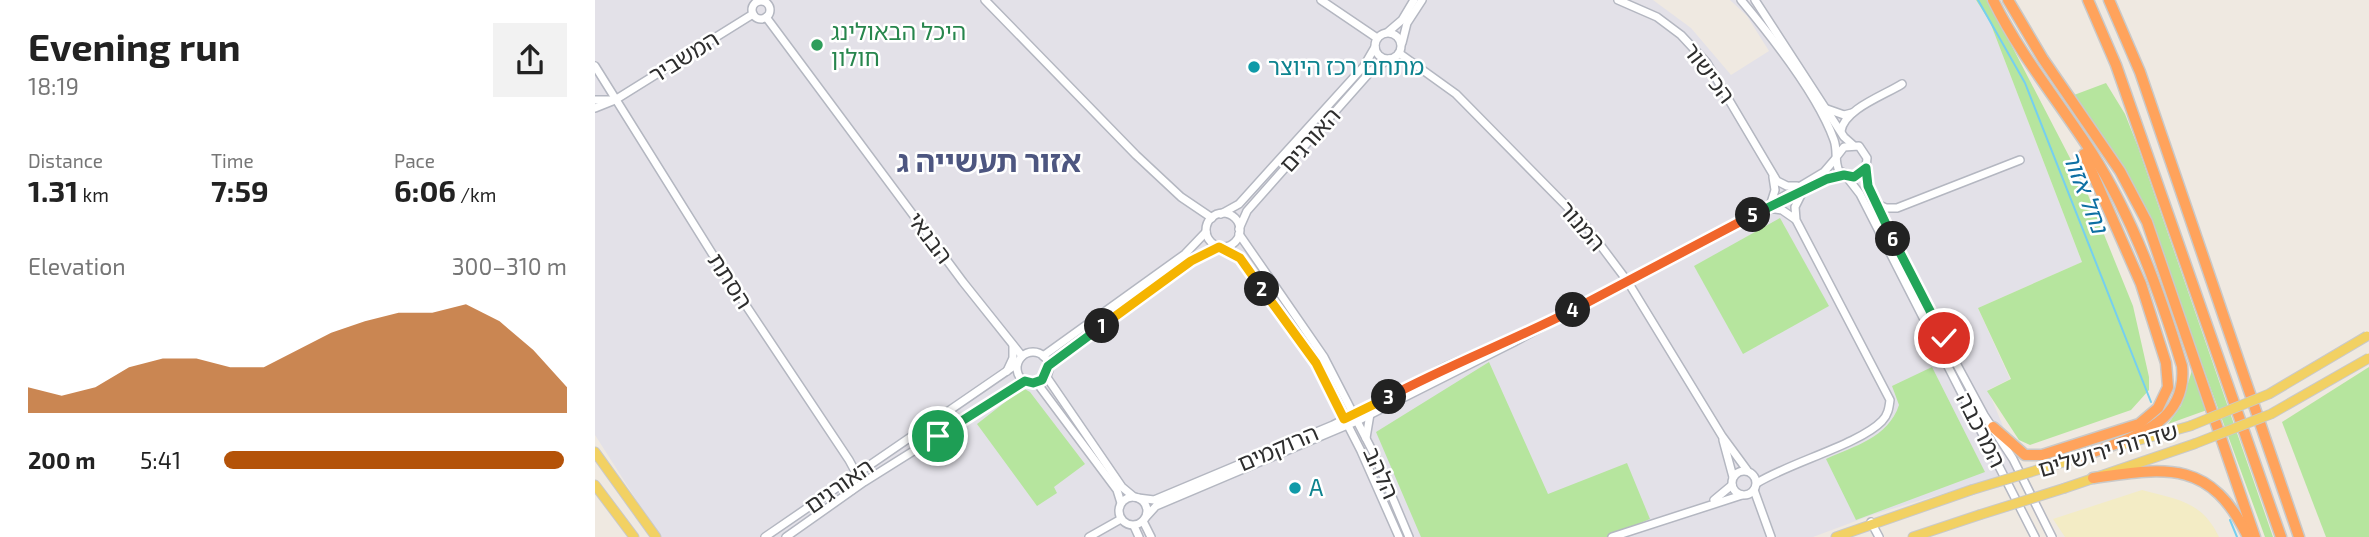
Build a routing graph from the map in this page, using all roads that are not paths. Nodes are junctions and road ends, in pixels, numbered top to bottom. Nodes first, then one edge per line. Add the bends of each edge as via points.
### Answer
1 (985, 0) edge
2 (1321, 0) edge
3 (1414, 0) edge
4 (1422, 0) edge
5 (1618, 0) edge
6 (1741, 0) edge
7 (1755, 0) edge
8 (1993, 0) edge
9 (2008, 0) edge
10 (2088, 0) edge
11 (2109, 0) edge
12 (752, 2) edge
13 (770, 2) edge
14 (753, 14) junction
15 (766, 17) junction
16 (1388, 32) junction
17 (1377, 38) junction
18 (1401, 44) junction
19 (1375, 47) junction
20 (1399, 53) junction
21 (1389, 59) junction
22 (595, 66) edge
23 (1902, 84) dead end
24 (595, 100) edge
25 (615, 100) junction
26 (595, 108) edge
27 (1827, 109) junction
28 (2061, 111) junction
29 (1853, 113) junction
30 (1841, 132) junction
31 (1854, 145) junction
32 (1836, 157) junction
33 (2020, 160) dead end
34 (1866, 168) junction
35 (1772, 173) junction
36 (1845, 175) junction
37 (1801, 189) junction
38 (1876, 203) junction
39 (1770, 206) junction
40 (1898, 208) junction
41 (1221, 214) junction
42 (1212, 218) junction
43 (1796, 220) junction
44 (1888, 229) junction
45 (1206, 232) junction
46 (1239, 232) junction
47 (1222, 247) junction
48 (1628, 282) junction
49 (2368, 336) edge
50 (1013, 345) junction
51 (1023, 356) junction
52 (1043, 356) junction
53 (2369, 358) edge
54 (1017, 364) junction
55 (1048, 366) junction
56 (1004, 375) junction
57 (1046, 376) junction
58 (1025, 381) junction
59 (1037, 383) junction
60 (1347, 401) junction
61 (1339, 407) junction
62 (1369, 411) junction
63 (1355, 418) junction
64 (1346, 422) junction
65 (1993, 427) junction
66 (1334, 428) junction
67 (1722, 436) junction
68 (1366, 439) junction
69 (1357, 441) junction
70 (595, 452) edge
71 (2080, 457) junction
72 (853, 475) junction
73 (2094, 478) junction
74 (1753, 480) junction
75 (1733, 481) junction
76 (595, 485) edge
77 (852, 490) junction
78 (1743, 495) junction
79 (1136, 498) junction
80 (1121, 503) junction
81 (1710, 503) junction
82 (1758, 509) junction
83 (1121, 519) junction
84 (1145, 519) junction
85 (1871, 522) junction
86 (1133, 526) junction
87 (1917, 536) edge
88 (634, 537) edge
89 (656, 537) edge
90 (765, 537) edge
91 (786, 537) edge
92 (1089, 537) edge
93 (1139, 537) edge
94 (1150, 537) edge
95 (1399, 537) edge
96 (1409, 537) edge
97 (1612, 537) edge
98 (1771, 537) edge
99 (1836, 537) edge
100 (1872, 537) edge
101 (1879, 537) edge
102 (2035, 537) edge
103 (2052, 537) edge
104 (2248, 537) edge
105 (2255, 537) edge
106 (2281, 537) edge
107 (2299, 537) edge

1 - 42 street via 1136,155 1181,197
2 - 17 street
3 - 16 street
4 - 18 street via 1407,23
5 - 35 street, הכישור via 1657,17 1707,63
6 - 32 street via 1811,97 1835,140
7 - 27 street
8 - 28 highway
9 - 105 highway via 2120,171 2147,222
10 - 106 highway via 2116,65
11 - 107 highway via 2140,72
12 - 13 street
12 - 14 street
13 - 15 street
14 - 15 street via 759,19
14 - 25 street, המשביר
15 - 50 street, הבנאי
16 - 17 street
16 - 18 street
17 - 19 street
18 - 20 street
19 - 21 street via 1380,56
19 - 41 street, האורגים via 1239,204
20 - 21 street
20 - 48 street, המנור via 1455,94 1585,226
21 - 46 street, האורגים via 1371,71 1247,211
22 - 25 street, הסתת
23 - 29 street
24 - 25 street
25 - 26 street, המשביר
25 - 72 street, הסתת via 849,460
27 - 29 street
27 - 30 street
28 - 65 highway via 2102,189 2141,284 2166,363 2166,394 2154,414 2139,424 2042,456 2025,455
28 - 71 highway via 2091,152 2136,237 2183,376 2177,402 2160,423
29 - 30 street
30 - 31 street
31 - 32 street via 1844,147
31 - 34 street via 1866,153
32 - 36 street
32 - 37 street, הרוקמים
33 - 40 street
34 - 36 street via 1860,175
34 - 38 street, המרכבה via 1865,180
35 - 37 street via 1782,184
35 - 39 street via 1775,190
36 - 37 street, הרוקמים
36 - 102 street, המרכבה via 1860,194
37 - 39 street, הרוקמים
37 - 43 street
38 - 40 street
38 - 44 street, המרכבה
39 - 43 street
39 - 48 street, הרוקמים
40 - 44 street
41 - 42 street
41 - 46 street via 1233,218
42 - 45 street
43 - 74 street via 1890,400 1881,422
44 - 65 street, המרכבה
45 - 47 street via 1209,240
45 - 52 street via 1185,254
46 - 47 street via 1232,244
46 - 60 street, הלהב via 1324,357
47 - 55 street via 1191,261
47 - 61 street, הלהב via 1240,258 1308,352
48 - 62 street, הרוקמים via 1528,333 1447,366
48 - 67 street, המנור
49 - 71 main road, שדרות ירושלים, bridge via 2269,394 2190,426
50 - 51 street, הבנאי
50 - 56 street via 1013,358
51 - 52 street via 1033,352
51 - 54 street
52 - 55 street
53 - 73 main road, שדרות ירושלים, bridge via 2271,414
54 - 56 street, האורגים
54 - 58 street
55 - 57 street
56 - 72 street, האורגים
57 - 59 street
57 - 79 street via 1122,487
58 - 59 street
58 - 77 street, האורגים
59 - 80 street via 1117,490
60 - 62 street
60 - 63 street, הלהב
61 - 64 street, הלהב
61 - 66 street
62 - 63 street, הרוקמים
62 - 68 street
63 - 64 street, הרוקמים
63 - 68 street, הלהב
64 - 66 street, הרוקמים
64 - 69 street, הלהב
65 - 103 street, המרכבה
66 - 69 street
66 - 79 street, הרוקמים via 1154,500
66 - 84 street, הרוקמים via 1156,506
67 - 74 street, המנור
67 - 75 street, המנור
68 - 96 street, הלהב
69 - 95 street, הלהב
70 - 89 main road
71 - 85 main road, שדרות ירושלים, bridge
72 - 77 street
72 - 90 street, האורגים
73 - 87 main road, שדרות ירושלים, bridge
73 - 104 highway via 2158,470 2200,479 2225,499
74 - 75 street via 1739,471
74 - 78 street
74 - 82 street, המנור
75 - 78 street, המנור
75 - 81 street
76 - 88 main road
77 - 91 street, האורגים
78 - 81 street
78 - 82 street, המנור
79 - 80 street
79 - 84 street via 1145,504
80 - 83 street
81 - 97 street
82 - 98 street, המנור
83 - 86 street
83 - 92 street
84 - 86 street
84 - 94 street
85 - 99 main road, שדרות ירושלים
85 - 100 street
85 - 101 street
86 - 93 street

